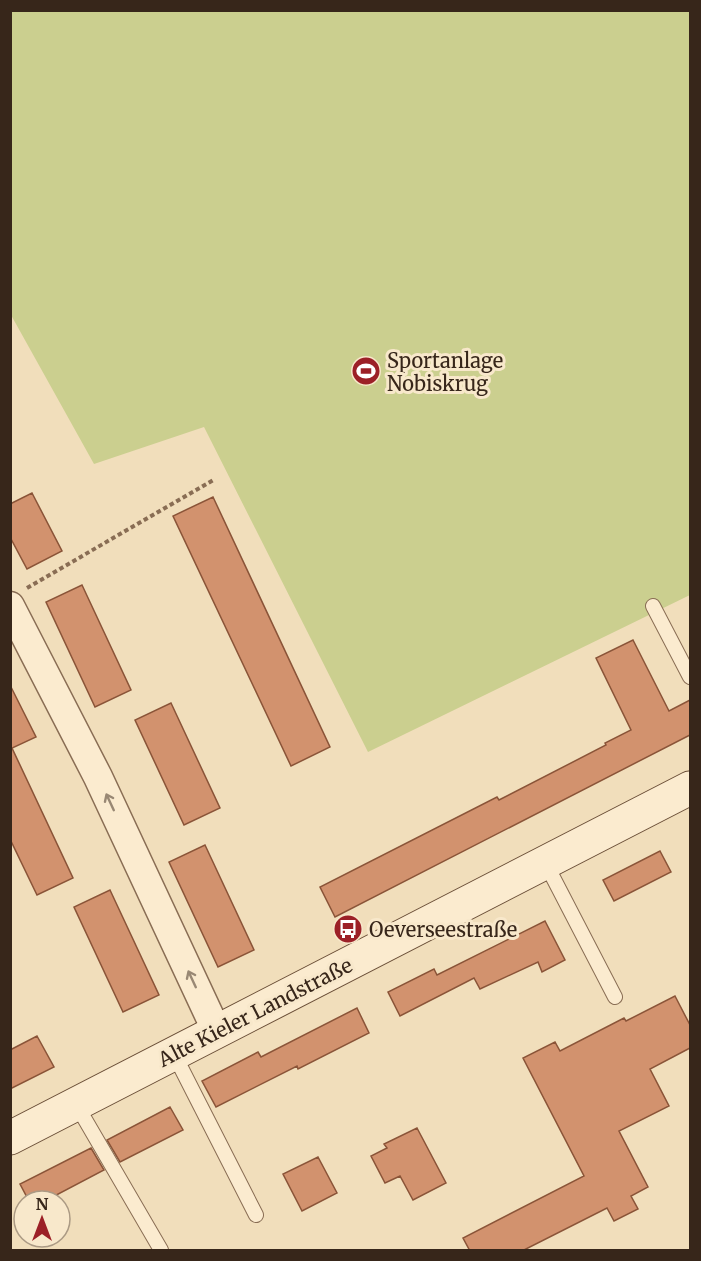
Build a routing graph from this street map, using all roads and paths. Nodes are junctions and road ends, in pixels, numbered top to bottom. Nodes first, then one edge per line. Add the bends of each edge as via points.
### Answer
1 (215, 479) dead end
2 (16, 598) edge
3 (653, 606) dead end
4 (690, 677) edge
5 (690, 788) edge
6 (545, 862) junction
7 (615, 997) dead end
8 (217, 1032) junction
9 (174, 1054) junction
10 (76, 1104) junction
11 (10, 1138) edge
12 (256, 1215) dead end
13 (161, 1251) edge

1 - 2 path
8 -> 2 street
3 - 4 lane
5 - 6 street, Alte Kieler Landstraße
6 - 7 lane
6 - 8 street, Alte Kieler Landstraße
8 - 9 street, Alte Kieler Landstraße
9 - 10 street, Alte Kieler Landstraße
9 - 12 lane
10 - 11 street, Alte Kieler Landstraße
10 - 13 lane

